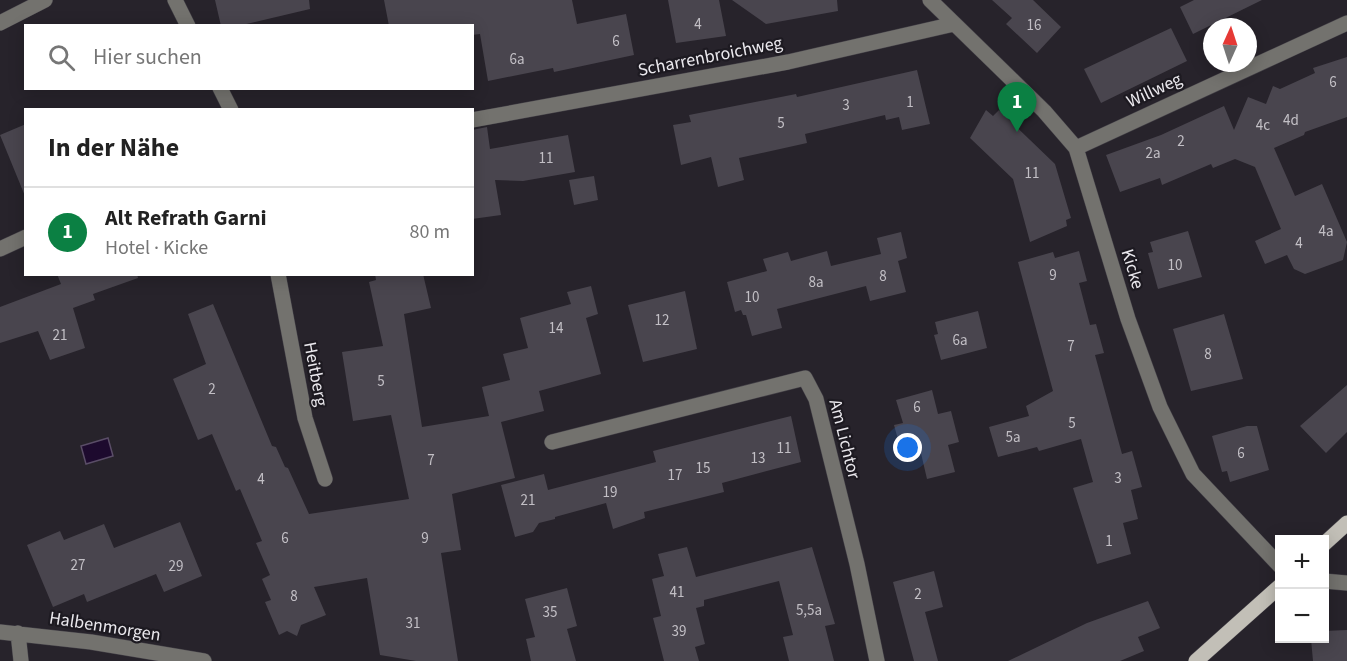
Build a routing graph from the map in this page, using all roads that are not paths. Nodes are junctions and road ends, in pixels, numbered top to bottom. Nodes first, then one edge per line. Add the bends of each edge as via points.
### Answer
1 (45, 0) edge
2 (175, 0) edge
3 (930, 0) edge
4 (0, 23) edge
5 (1347, 23) edge
6 (187, 24) edge
7 (954, 24) junction
8 (221, 90) edge
9 (230, 108) edge
10 (474, 120) edge
11 (1076, 148) junction
12 (24, 238) edge
13 (0, 249) edge
14 (278, 276) edge
15 (552, 442) dead end
16 (325, 479) dead end
17 (1347, 523) edge
18 (1329, 539) edge
19 (1275, 562) edge
20 (1329, 581) edge
21 (1347, 583) edge
22 (1277, 589) edge
23 (0, 632) edge
24 (18, 633) junction
25 (21, 661) edge
26 (204, 661) edge
27 (877, 661) edge
28 (1196, 661) edge

1 - 4 street
2 - 6 street
3 - 7 street, Kicke
5 - 11 street, Willweg
7 - 10 street, Scharrenbroichweg via 788,62
7 - 11 street, Kicke via 1044,111
8 - 9 street
11 - 19 street, Kicke via 1128,319 1160,407 1193,474
12 - 13 street
14 - 16 street, Heitberg via 304,418
15 - 27 street, Am Lichtor via 805,378 816,399
17 - 18 main road
20 - 21 street
22 - 28 main road
23 - 24 street, Halbenmorgen
24 - 25 street
24 - 26 street, Halbenmorgen

